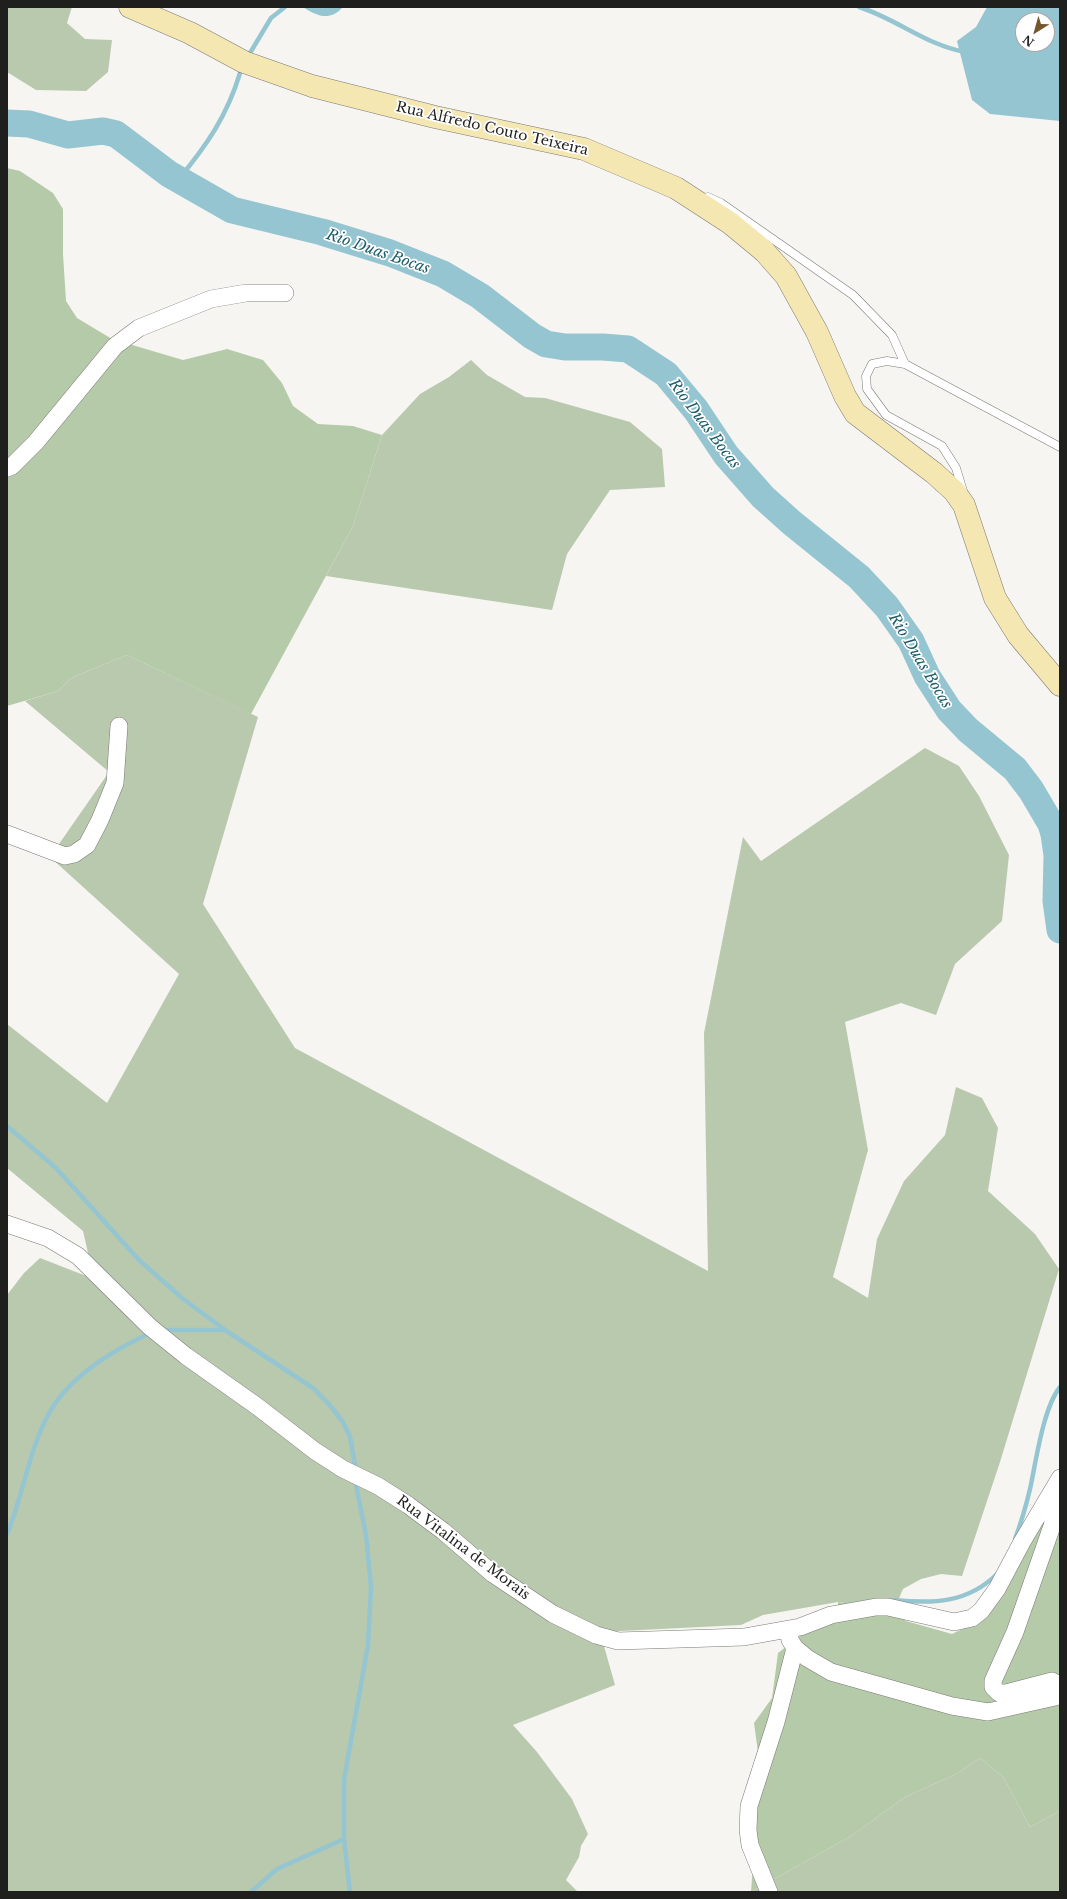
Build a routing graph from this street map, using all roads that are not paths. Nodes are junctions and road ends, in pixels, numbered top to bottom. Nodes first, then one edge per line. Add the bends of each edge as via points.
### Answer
1 (130, 7) edge
2 (676, 188) junction
3 (285, 293) dead end
4 (905, 364) junction
5 (1060, 448) edge
6 (7, 468) edge
7 (968, 513) junction
8 (1060, 686) edge
9 (119, 726) dead end
10 (7, 834) edge
11 (7, 1224) edge
12 (1060, 1478) edge
13 (1060, 1493) edge
14 (788, 1630) junction
15 (795, 1648) junction
16 (1060, 1685) edge
17 (1060, 1692) edge
18 (769, 1892) edge

1 - 2 street, Rua Alfredo Couto Teixeira via 190,33 244,62 312,86 435,117 584,149
2 - 4 lane via 692,190 720,203 853,295 892,335
2 - 7 street, Rua Alfredo Couto Teixeira via 730,223 764,251 786,276 817,332 845,396 856,413 934,473 954,492
3 - 6 street via 246,293 211,299 139,328 115,346 36,442
4 - 5 lane
4 - 7 lane via 887,360 872,364 866,376 867,389 886,415 942,446 956,468
7 - 8 street, Rua Alfredo Couto Teixeira via 995,598 1018,635
9 - 10 street via 115,783 88,845 74,854 65,856
11 - 14 street, Rua Vitalina de Morais via 48,1238 78,1256 150,1327 186,1356 326,1458 408,1505 443,1531 492,1574 553,1614 596,1635 618,1641 744,1638
12 - 14 street, Rua Vitalina de Morais via 997,1589 981,1611 972,1618 954,1622 888,1607 876,1607 831,1615
13 - 16 street via 1052,1526 1017,1625 992,1681 999,1693 1052,1681
14 - 15 street
15 - 17 street via 806,1658 831,1672 952,1706 988,1712 1055,1697
15 - 18 street via 776,1722 749,1806 750,1845

